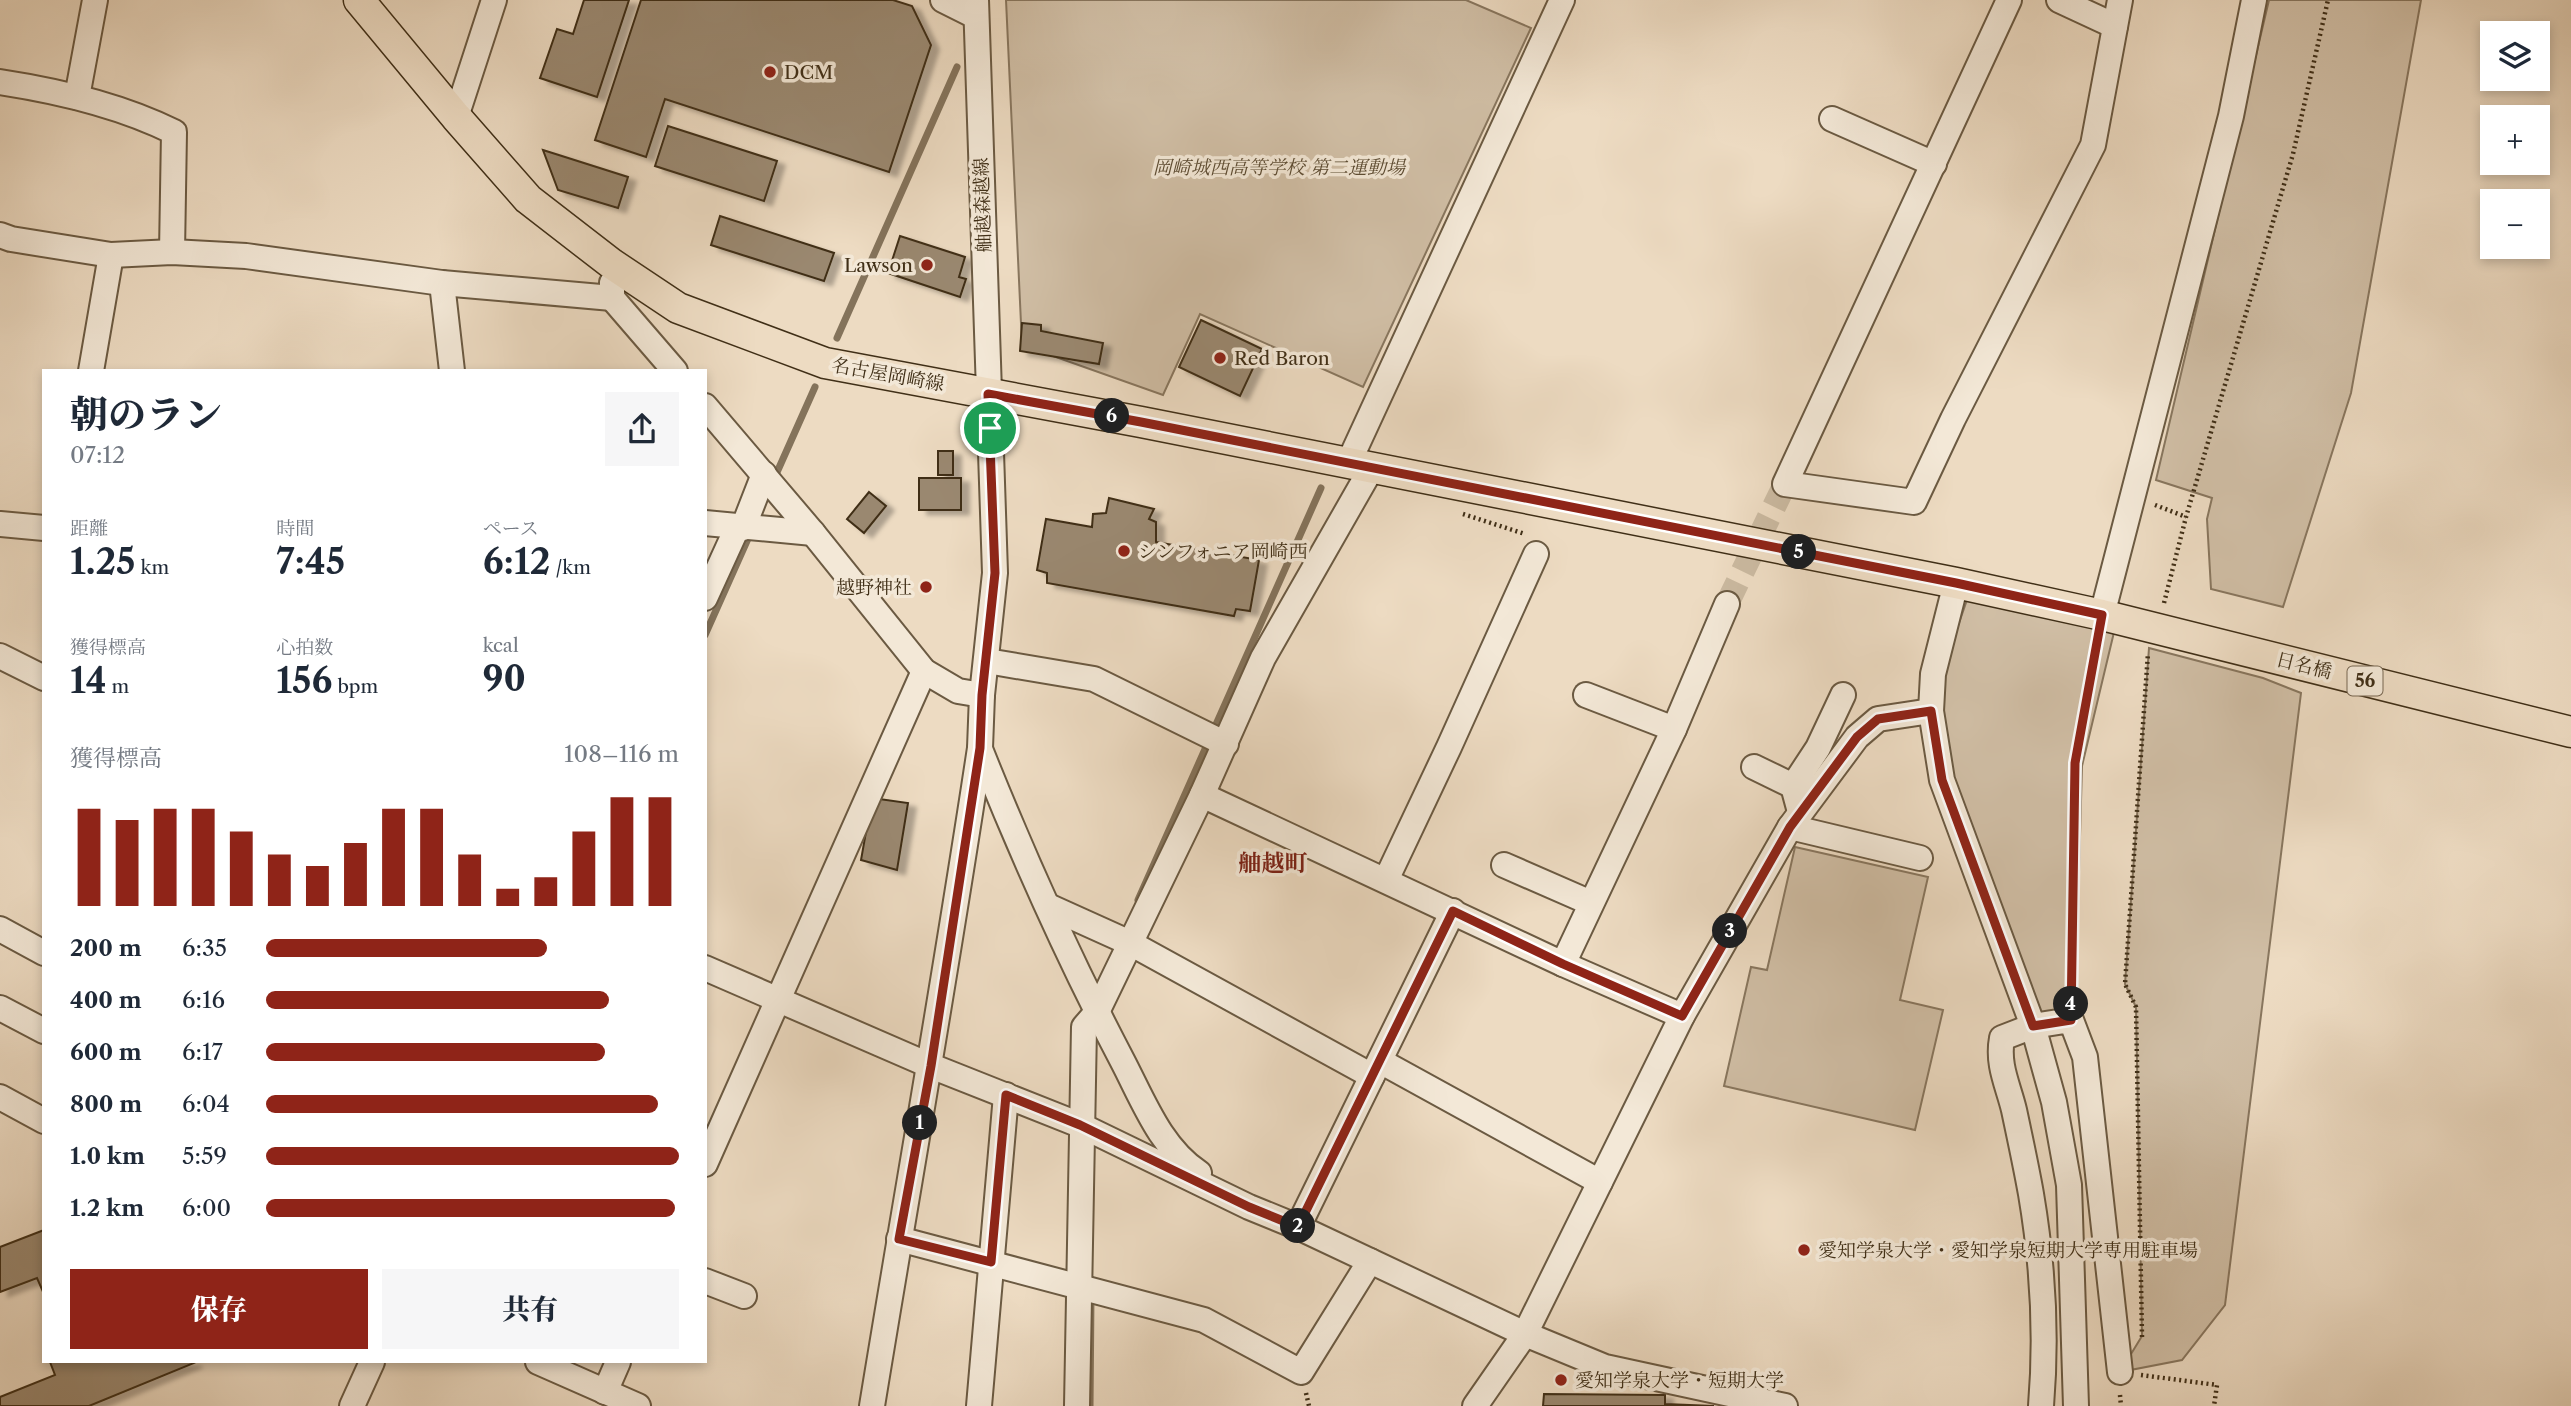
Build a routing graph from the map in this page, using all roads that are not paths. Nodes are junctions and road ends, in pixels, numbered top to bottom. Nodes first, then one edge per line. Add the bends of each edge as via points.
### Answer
1 (95, 0) edge
2 (359, 0) edge
3 (494, 0) edge
4 (943, 0) edge
5 (1562, 0) edge
6 (2009, 0) edge
7 (2059, 0) edge
8 (2120, 0) edge
9 (2238, 0) edge
10 (2254, 0) edge
11 (975, 8) edge
12 (2115, 26) junction
13 (0, 82) edge
14 (77, 97) junction
15 (2231, 116) junction
16 (456, 117) junction
17 (1832, 118) dead end
18 (1934, 164) junction
19 (2, 243) edge
20 (172, 252) junction
21 (111, 255) junction
22 (612, 264) junction
23 (442, 283) junction
24 (612, 298) junction
25 (91, 369) edge
26 (452, 369) edge
27 (673, 369) edge
28 (988, 394) junction
29 (707, 408) edge
30 (1360, 466) junction
31 (770, 481) junction
32 (707, 523) edge
33 (0, 524) edge
34 (42, 528) edge
35 (747, 528) junction
36 (813, 533) junction
37 (1536, 554) road end
38 (1956, 583) junction
39 (707, 595) edge
40 (1727, 604) tunnel mouth
41 (2102, 615) junction
42 (2157, 628) joint
43 (0, 656) edge
44 (987, 661) junction
45 (924, 670) junction
46 (42, 677) edge
47 (982, 695) junction
48 (1586, 695) dead end
49 (1843, 695) dead end
50 (1931, 711) junction
51 (1674, 729) junction
52 (2571, 732) edge
53 (1226, 744) junction
54 (980, 748) junction
55 (1754, 767) dead end
56 (1793, 786) junction
57 (1202, 795) junction
58 (1795, 820) junction
59 (1920, 858) dead end
60 (1504, 865) dead end
61 (1386, 880) junction
62 (1591, 903) junction
63 (1048, 906) junction
64 (1453, 911) junction
65 (0, 929) edge
66 (1130, 943) junction
67 (42, 952) edge
68 (1563, 964) junction
69 (707, 969) edge
70 (778, 999) junction
71 (0, 1008) edge
72 (1097, 1012) junction
73 (1682, 1016) junction
74 (2033, 1026) junction
75 (42, 1030) edge
76 (931, 1066) junction
77 (1376, 1068) junction
78 (1006, 1095) junction
79 (0, 1097) edge
80 (42, 1118) edge
81 (1080, 1125) junction
82 (707, 1159) edge
83 (1600, 1182) junction
84 (1249, 1207) junction
85 (1298, 1227) junction
86 (899, 1239) junction
87 (1370, 1261) junction
88 (991, 1262) junction
89 (707, 1282) edge
90 (1078, 1286) junction
91 (744, 1296) dead end
92 (1525, 1334) junction
93 (372, 1363) edge
94 (540, 1363) edge
95 (618, 1363) edge
96 (2119, 1372) road end
97 (605, 1392) junction
98 (352, 1406) edge
99 (638, 1406) edge
100 (872, 1406) edge
101 (979, 1406) edge
102 (1077, 1406) edge
103 (1475, 1406) edge
104 (1785, 1406) edge
105 (2041, 1406) edge
106 (2076, 1406) edge

1 - 14 street
2 - 16 main road, 名古屋岡崎線 / 56
3 - 16 street
4 - 11 street
5 - 30 street
6 - 18 street
7 - 12 street
8 - 12 street
9 - 15 street
10 - 15 street
11 - 28 street, 舳越森越線
12 - 18 street via 2093,145 1914,502 1785,484
13 - 14 street
14 - 20 street via 174,132
15 - 41 street
16 - 22 main road, 名古屋岡崎線 / 56 via 528,199
17 - 18 street
19 - 21 street
20 - 21 street
20 - 23 street via 246,256
21 - 25 street
22 - 24 street
22 - 28 main road, 名古屋岡崎線 / 56 via 678,308 825,363
23 - 24 street
23 - 26 street
24 - 27 street
28 - 30 main road, 名古屋岡崎線 / 56
28 - 44 street, 舳越森越線 via 995,573
29 - 31 street
30 - 38 main road, 名古屋岡崎線 / 56
30 - 53 street via 1263,659
31 - 35 street
31 - 36 street
32 - 35 street
33 - 34 street
35 - 36 street
35 - 39 street
36 - 45 street
37 - 61 street
38 - 41 main road, 名古屋岡崎線 / 56
38 - 50 street via 1933,674
40 - 51 street
41 - 42 main road, 名古屋岡崎線 / 56
42 - 52 main road, 日名橋 / 56
43 - 46 street
44 - 47 street, 舳越森越線
44 - 53 street via 1094,679
45 - 47 street via 958,691
45 - 70 street
47 - 54 street, 舳越森越線
48 - 51 street
49 - 56 street via 1818,748
50 - 58 street via 1878,719 1857,737
50 - 74 street via 1942,780
51 - 62 street
53 - 57 street
54 - 63 street
54 - 76 street, 舳越森越線
55 - 56 street
56 - 58 street
57 - 61 street
57 - 66 street
58 - 59 street
58 - 73 street
60 - 62 street
61 - 64 street
62 - 68 street
63 - 66 street
63 - 72 street
64 - 68 street
64 - 77 street
65 - 67 street
66 - 72 street
66 - 77 street
68 - 73 street
69 - 70 street
70 - 76 street
70 - 82 street
71 - 75 street
72 - 81 street via 1083,1027
72 - 84 street via 1164,1141 1188,1166
73 - 83 street
74 - 96 street via 2071,1020 2085,1057
74 - 105 street via 2002,1038 1999,1056 2031,1193 2043,1278
74 - 106 street via 2054,1102 2069,1185
76 - 78 street
76 - 86 street, 舳越森越線
77 - 83 street
77 - 85 street
78 - 81 street
78 - 88 street
79 - 80 street
81 - 84 street
81 - 90 street
83 - 92 street
84 - 85 street
85 - 87 street
86 - 88 street
86 - 100 street, 舳越森越線
87 - 90 street via 1301,1372 1204,1320
87 - 92 street
88 - 90 street
88 - 101 street
89 - 91 street
90 - 102 street
92 - 103 street
92 - 104 street via 1605,1367
93 - 98 street
94 - 97 street
95 - 97 street
97 - 99 street

